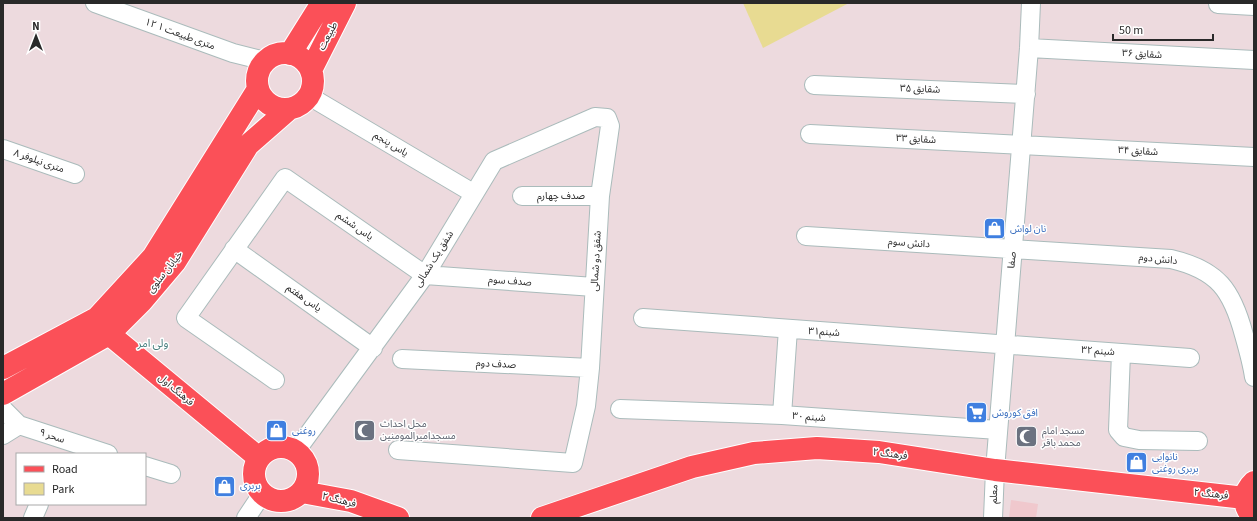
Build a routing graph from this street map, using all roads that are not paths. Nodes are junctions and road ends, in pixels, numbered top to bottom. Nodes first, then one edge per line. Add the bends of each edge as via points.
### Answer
1 (95, 3) edge
2 (322, 3) edge
3 (345, 3) edge
4 (1031, 3) edge
5 (1218, 4) edge
6 (1254, 6) edge
7 (1029, 48) junction
8 (290, 54) junction
9 (1254, 60) edge
10 (266, 61) junction
11 (311, 70) junction
12 (814, 85) dead end
13 (258, 89) junction
14 (1026, 94) junction
15 (309, 96) junction
16 (288, 110) junction
17 (607, 118) joint
18 (810, 134) dead end
19 (1022, 145) junction
20 (3, 149) edge
21 (1254, 157) edge
22 (75, 174) dead end
23 (473, 193) junction
24 (522, 196) dead end
25 (600, 196) junction
26 (806, 236) dead end
27 (234, 249) junction
28 (1013, 249) junction
29 (426, 275) junction
30 (594, 287) junction
31 (1245, 309) edge
32 (643, 318) dead end
33 (103, 326) junction
34 (788, 329) junction
35 (1006, 344) junction
36 (373, 348) junction
37 (1121, 353) junction
38 (1190, 358) dead end
39 (402, 359) dead end
40 (3, 368) edge
41 (590, 368) junction
42 (1254, 377) edge
43 (275, 380) dead end
44 (3, 394) edge
45 (3, 409) edge
46 (620, 409) dead end
47 (782, 415) junction
48 (19, 426) junction
49 (998, 430) junction
50 (3, 435) edge
51 (1198, 441) dead end
52 (62, 447) edge
53 (398, 450) dead end
54 (296, 451) junction
55 (101, 453) edge
56 (259, 458) junction
57 (146, 466) edge
58 (995, 470) junction
59 (170, 474) dead end
60 (302, 492) junction
61 (262, 494) junction
62 (38, 505) edge
63 (1252, 506) edge
64 (33, 518) edge
65 (246, 518) edge
66 (398, 518) edge
67 (542, 518) edge
68 (993, 518) edge

1 - 10 street, ۱۲ متری طبیعت ۱ via 233,53
2 - 8 main road, طبیعت
3 - 11 main road, طبیعت
4 - 7 street, صفا
5 - 6 street
7 - 9 street, شقایق ۳۶
7 - 14 street, صفا
8 - 10 main road via 273,56
8 - 11 main road via 306,62
10 - 13 main road via 257,76
11 - 15 main road via 313,83
12 - 14 street, شقایق ۳۵
13 - 16 main road via 271,106
13 - 33 main road, خیابان سلوی via 153,257
14 - 19 street, صفا
15 - 16 main road
15 - 23 street, یاس پنجم
16 - 33 main road, خیابان سلوی via 248,145 175,262 142,301
17 - 23 street, شفق یک شمالی via 595,117 494,161
17 - 25 street, شفق دو شمالی via 610,126
18 - 19 street, شقایق ۳۳
19 - 21 street, شقایق ۳۴
19 - 28 street, صفا
20 - 22 street, ۸ متری نیلوفر
23 - 29 street, شفق یک شمالی
24 - 25 street, صدف چهارم
25 - 30 street, شفق دو شمالی
26 - 28 street, دانش سوم
27 - 29 street, یاس ششم via 285,178
27 - 36 street, یاس هفتم
27 - 43 street via 186,318
28 - 31 street, دانش دوم via 1171,259 1188,263 1205,271 1219,282 1230,297
28 - 35 street, صفا
29 - 30 street, صدف سوم
29 - 36 street, شفق یک شمالی
30 - 41 street, شفق دو شمالی
31 - 42 street, دانش دوم
32 - 34 street, شبنم۳۱
33 - 40 main road, خیابان سلوی
33 - 44 main road, خیابان سلوی
33 - 56 main road, فرهنگ اول
34 - 35 street, شبنم۳۱
34 - 47 street
35 - 37 street, شبنم ۳۲
35 - 49 street, صفا
36 - 54 street, شفق یک شمالی
37 - 38 street, شبنم ۳۲
37 - 51 street via 1118,430 1124,437 1139,440
39 - 41 street, صدف دوم
41 - 53 street, شفق دو شمالی via 586,406 573,463
45 - 48 street, سحر ۹
46 - 47 street, شبنم ۳۰
47 - 49 street, شبنم ۳۰
48 - 50 street
48 - 52 street, سحر ۹
49 - 58 street, صفا
52 - 55 street, سحر ۹
54 - 56 main road via 284,447 272,448
54 - 60 main road via 305,461 308,474
56 - 61 main road via 254,474 255,482
57 - 59 street
58 - 63 main road, فرهنگ ۲
58 - 67 main road, فرهنگ ۲ via 879,452 817,448 754,453 692,467
58 - 68 street, معلم
60 - 61 main road via 296,497 280,501 271,500
60 - 66 main road, فرهنگ ۲ via 351,501
61 - 65 street
62 - 64 street

